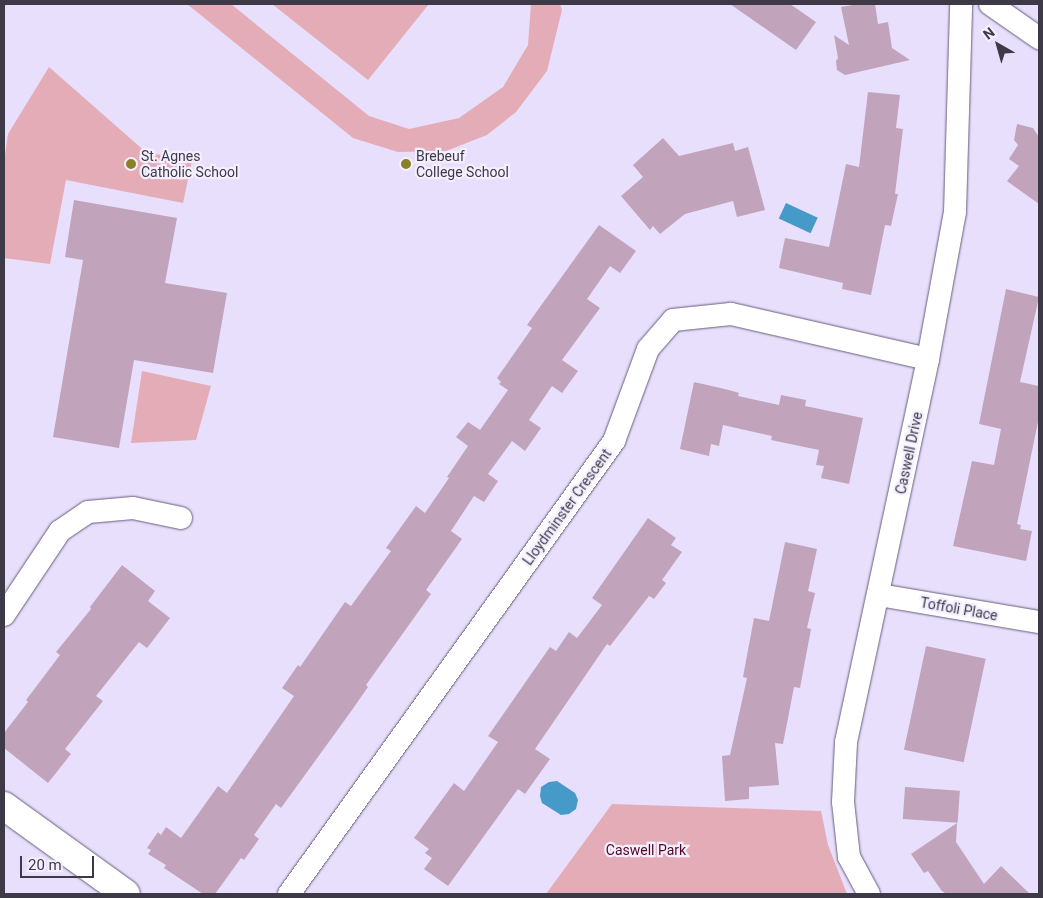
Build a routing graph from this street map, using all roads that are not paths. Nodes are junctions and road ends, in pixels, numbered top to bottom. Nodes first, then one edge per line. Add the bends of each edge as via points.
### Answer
1 (962, 4) edge
2 (990, 4) edge
3 (1039, 38) edge
4 (928, 359) junction
5 (180, 518) dead end
6 (879, 595) junction
7 (4, 615) edge
8 (1039, 622) edge
9 (4, 806) edge
10 (126, 894) edge
11 (290, 894) edge
12 (869, 894) edge

1 - 4 street, Caswell Drive via 955,212
2 - 3 street
4 - 6 street, Caswell Drive
4 - 11 street, Lloydminster Crescent via 731,314 673,320 648,349 614,442
5 - 7 street via 133,508 88,512 60,531
6 - 8 street, Toffoli Place
6 - 12 street, Caswell Drive via 846,742 843,802 850,857
9 - 10 street

